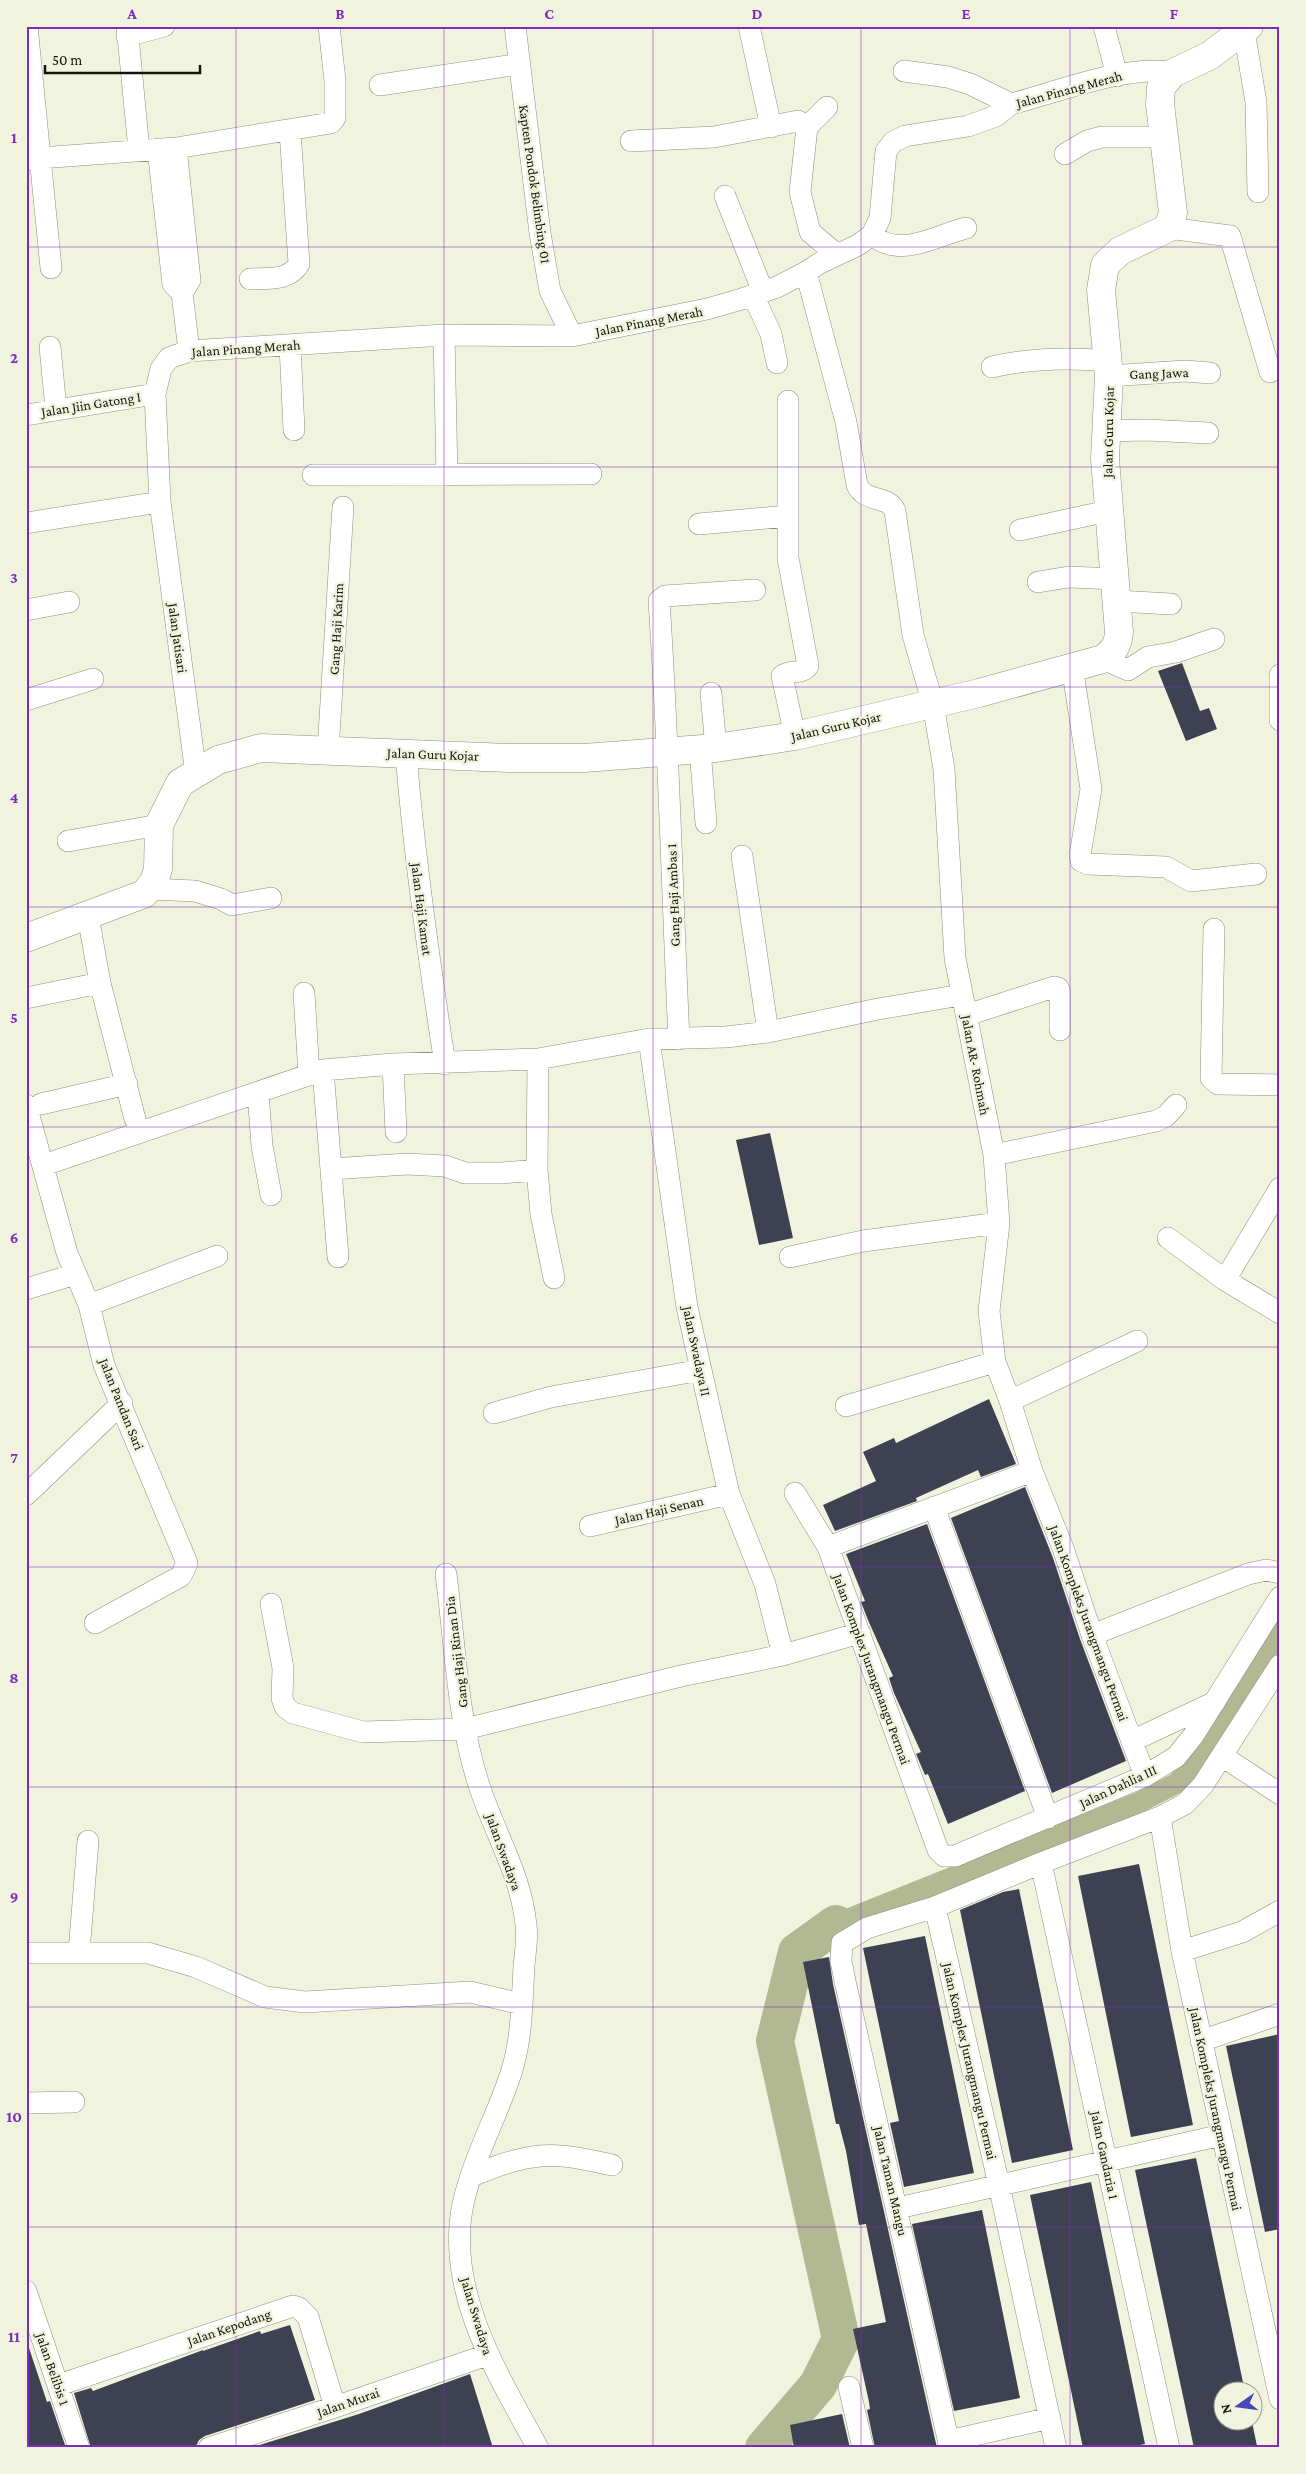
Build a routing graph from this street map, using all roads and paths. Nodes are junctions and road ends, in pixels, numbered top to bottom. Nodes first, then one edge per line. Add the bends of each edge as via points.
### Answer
1 (27, 26) edge
2 (164, 26) edge
3 (329, 26) edge
4 (515, 26) edge
5 (749, 26) edge
6 (1104, 26) edge
7 (127, 31) edge
8 (1237, 31) edge
9 (520, 64) junction
10 (904, 71) dead end
11 (1172, 73) junction
12 (1117, 76) junction
13 (380, 85) dead end
14 (1011, 104) junction
15 (828, 107) dead end
16 (771, 126) junction
17 (807, 127) junction
18 (290, 131) junction
19 (1164, 137) junction
20 (631, 141) dead end
21 (158, 149) junction
22 (1065, 154) dead end
23 (34, 158) edge
24 (1258, 192) dead end
25 (725, 196) dead end
26 (966, 228) dead end
27 (1168, 228) junction
28 (872, 235) junction
29 (836, 254) junction
30 (51, 268) dead end
31 (806, 272) junction
32 (250, 278) dead end
33 (758, 294) junction
34 (444, 335) junction
35 (572, 336) junction
36 (290, 345) junction
37 (50, 347) dead end
38 (189, 351) junction
39 (777, 363) dead end
40 (992, 367) dead end
41 (1108, 368) junction
42 (1270, 372) dead end
43 (1210, 373) dead end
44 (155, 394) junction
45 (788, 401) dead end
46 (56, 409) junction
47 (26, 414) edge
48 (294, 430) dead end
49 (1106, 431) junction
50 (1208, 434) dead end
51 (591, 474) dead end
52 (313, 475) dead end
53 (447, 475) junction
54 (160, 502) junction
55 (343, 507) dead end
56 (1108, 511) junction
57 (788, 516) junction
58 (26, 523) edge
59 (699, 524) dead end
60 (1020, 530) dead end
61 (1038, 582) dead end
62 (755, 590) dead end
63 (1116, 590) junction
64 (69, 602) dead end
65 (1172, 604) dead end
66 (26, 610) edge
67 (1214, 639) dead end
68 (1103, 659) junction
69 (1072, 666) junction
70 (1280, 675) edge
71 (93, 679) dead end
72 (711, 693) dead end
73 (26, 700) edge
74 (933, 704) junction
75 (1280, 720) edge
76 (795, 736) junction
77 (708, 749) junction
78 (328, 751) junction
79 (669, 751) junction
80 (406, 753) junction
81 (196, 774) junction
82 (706, 823) dead end
83 (159, 825) junction
84 (68, 842) dead end
85 (742, 856) dead end
86 (1256, 874) dead end
87 (150, 889) junction
88 (271, 898) dead end
89 (88, 916) junction
90 (1214, 929) dead end
91 (26, 938) edge
92 (100, 983) junction
93 (304, 993) dead end
94 (26, 998) edge
95 (964, 1005) junction
96 (1060, 1030) dead end
97 (768, 1032) junction
98 (650, 1039) junction
99 (679, 1039) junction
100 (538, 1059) junction
101 (393, 1064) junction
102 (445, 1064) junction
103 (316, 1072) junction
104 (127, 1084) junction
105 (1280, 1086) edge
106 (258, 1092) junction
107 (34, 1105) edge
108 (1176, 1105) dead end
109 (135, 1119) dead end
110 (396, 1132) dead end
111 (994, 1155) junction
112 (44, 1165) junction
113 (331, 1169) junction
114 (536, 1170) junction
115 (1280, 1188) edge
116 (271, 1195) dead end
117 (999, 1223) junction
118 (1168, 1238) dead end
119 (217, 1256) dead end
120 (338, 1257) dead end
121 (790, 1257) dead end
122 (76, 1274) junction
123 (554, 1278) dead end
124 (1225, 1280) junction
125 (26, 1289) edge
126 (89, 1305) junction
127 (1280, 1313) edge
128 (1137, 1342) dead end
129 (995, 1362) junction
130 (700, 1370) junction
131 (1010, 1401) junction
132 (122, 1403) junction
133 (846, 1406) dead end
134 (494, 1413) dead end
135 (1032, 1471) junction
136 (795, 1492) dead end
137 (729, 1494) junction
138 (26, 1495) edge
139 (934, 1507) junction
140 (590, 1526) dead end
141 (828, 1547) junction
142 (1280, 1573) edge
143 (446, 1574) dead end
144 (1280, 1597) edge
145 (271, 1604) dead end
146 (95, 1622) dead end
147 (860, 1633) junction
148 (1092, 1635) junction
149 (783, 1655) junction
150 (1280, 1665) edge
151 (1215, 1702) junction
152 (465, 1728) junction
153 (1132, 1741) junction
154 (1222, 1756) junction
155 (1145, 1776) junction
156 (1280, 1794) edge
157 (1160, 1817) junction
158 (1048, 1818) junction
159 (88, 1841) dead end
160 (938, 1850) joint
161 (1041, 1863) junction
162 (934, 1907) junction
163 (1280, 1910) edge
164 (1182, 1951) junction
165 (79, 1952) junction
166 (26, 1953) edge
167 (522, 2004) junction
168 (1280, 2014) edge
169 (1201, 2041) junction
170 (74, 2102) dead end
171 (26, 2103) edge
172 (1222, 2135) junction
173 (1107, 2163) junction
174 (612, 2166) dead end
175 (472, 2176) junction
176 (999, 2185) junction
177 (898, 2208) junction
178 (26, 2291) edge
179 (487, 2355) junction
180 (1276, 2362) edge
181 (59, 2385) junction
182 (849, 2388) dead end
183 (1280, 2399) edge
184 (335, 2407) junction
185 (1050, 2418) junction
186 (949, 2444) edge
187 (79, 2448) edge
188 (209, 2448) edge
189 (538, 2448) edge
190 (863, 2448) edge
191 (1056, 2448) edge
192 (1170, 2448) edge

1 - 23 street
2 - 7 street
3 - 18 street via 336,118 324,126
4 - 9 street, Kapten Pondok Belimbing 01
5 - 16 street
6 - 12 street
7 - 21 street
8 - 11 street via 1209,56
8 - 24 street via 1256,102
9 - 13 street
9 - 35 street, Kapten Pondok Belimbing 01 via 550,291
10 - 14 street via 955,79
11 - 12 street, Jalan Pinang Merah via 1158,70
11 - 19 street via 1161,87
12 - 14 street, Jalan Pinang Merah
14 - 28 street, Jalan Pinang Merah via 996,116 968,126 905,136 893,142 886,151 880,218
15 - 17 street
16 - 17 street via 798,121
16 - 20 street via 714,137
17 - 29 street via 800,192 810,232
18 - 21 street
18 - 32 street via 300,264 286,276
19 - 22 street via 1102,137 1087,141
19 - 27 street via 1173,213
21 - 23 street
21 - 38 street via 173,284 182,293
23 - 30 street
25 - 33 street
26 - 28 street via 903,247 883,244
27 - 41 street, Jalan Guru Kojar via 1120,251 1106,265 1100,290
27 - 42 street via 1230,236
28 - 29 street, Jalan Pinang Merah
29 - 31 street, Jalan Pinang Merah
31 - 33 street, Jalan Pinang Merah
31 - 74 street, Jalan AR- Rohmah via 846,422 857,485 862,494 890,504 895,511 913,635
33 - 35 street, Jalan Pinang Merah via 707,309
33 - 39 street
34 - 35 street, Jalan Pinang Merah
34 - 36 street, Jalan Pinang Merah
34 - 53 street
36 - 38 street, Jalan Pinang Merah
36 - 48 street
37 - 46 street
38 - 44 street, Jalan Pinang Merah via 169,358 161,369
40 - 41 street, Gang Jawa via 1020,360 1072,357
41 - 43 street, Gang Jawa
41 - 49 street, Jalan Guru Kojar
44 - 46 street, Jalan Jiin Gatong I
44 - 54 street, Jalan Pinang Merah
45 - 57 street
46 - 47 street, Jalan Jiin Gatong I
49 - 50 street
49 - 56 street, Jalan Guru Kojar
51 - 53 street
52 - 53 street
54 - 58 street
54 - 81 street, Jalan Jatisari
55 - 78 street, Gang Haji Karim
56 - 60 street
56 - 63 street, Jalan Guru Kojar
57 - 59 street
57 - 76 street via 788,558 808,666 805,670 782,676
61 - 63 street via 1069,578
62 - 79 street, Gang Haji Ambas 1 via 665,596 658,601
63 - 65 street
63 - 68 street, Jalan Guru Kojar via 1118,642 1113,652
64 - 66 street
67 - 68 street via 1176,652 1148,657 1128,670
68 - 69 street, Jalan Guru Kojar
69 - 74 street, Jalan Guru Kojar
69 - 86 street via 1091,789 1081,861 1166,868 1190,882
70 - 75 street
71 - 73 street
72 - 77 street
74 - 76 street, Jalan Guru Kojar
74 - 95 street, Jalan AR- Rohmah via 944,769 955,958
76 - 77 street, Jalan Guru Kojar
77 - 79 street, Jalan Guru Kojar
77 - 82 street
78 - 80 street, Jalan Guru Kojar
78 - 81 street, Jalan Guru Kojar via 261,748 218,760
79 - 80 street, Jalan Guru Kojar via 584,758
79 - 99 street, Gang Haji Ambas 1
80 - 102 street, Jalan Haji Kamat via 426,943
81 - 83 street, Jalan Guru Kojar via 180,784
83 - 84 street
83 - 87 street, Jalan Guru Kojar via 160,860
85 - 97 street
87 - 88 street via 195,892 232,905
87 - 89 street
89 - 91 street
89 - 92 street
90 - 105 street via 1211,1078 1218,1084
92 - 94 street
92 - 104 street
93 - 103 street
95 - 96 street via 1058,988
95 - 97 street via 878,1009
95 - 111 street, Jalan AR- Rohmah
97 - 99 street
98 - 99 street
98 - 100 street
98 - 130 street, Jalan Swadaya II via 687,1307
100 - 102 street
100 - 114 street
101 - 102 street
101 - 103 street
101 - 110 street
103 - 106 street
103 - 113 street
104 - 107 street
104 - 109 street
106 - 112 street
106 - 116 street via 262,1146
107 - 112 street, Jalan Pandan Sari
108 - 111 street via 1156,1121
111 - 117 street, Jalan AR- Rohmah
112 - 122 street, Jalan Pandan Sari via 67,1254
113 - 114 street via 407,1164 445,1166 465,1173
113 - 120 street
114 - 123 street
115 - 124 street
117 - 121 street via 863,1241
117 - 129 street, Jalan AR- Rohmah via 989,1310
118 - 124 street
119 - 126 street
122 - 125 street
122 - 126 street, Jalan Pandan Sari
124 - 127 street
126 - 132 street, Jalan Pandan Sari via 104,1365
128 - 131 street
129 - 131 street, Jalan AR- Rohmah
129 - 133 street
130 - 134 street via 551,1397
130 - 137 street, Jalan Swadaya II
131 - 135 street, Jalan AR- Rohmah
132 - 138 street
132 - 146 street, Jalan Pandan Sari via 187,1564 181,1576
135 - 139 street
135 - 148 street, Jalan Kompleks Jurangmangu Permai via 1063,1548
136 - 141 street, Jalan Komplex Jurangmangu Permai
137 - 140 street, Jalan Haji Senan
137 - 149 street, Jalan Swadaya II via 765,1584
139 - 141 street
139 - 158 street
141 - 147 street, Jalan Komplex Jurangmangu Permai
142 - 148 street via 1266,1570 1248,1574
143 - 152 street, Gang Haji Rinan Dia
144 - 151 street, Jalan Dahlia III
145 - 152 street via 282,1663 282,1698 285,1707 293,1713 363,1732
147 - 149 street
147 - 160 street, Jalan Komplex Jurangmangu Permai
148 - 153 street, Jalan Kompleks Jurangmangu Permai
149 - 152 street
150 - 154 street
151 - 153 street
151 - 155 street, Jalan Dahlia III via 1176,1757
152 - 167 street, Jalan Swadaya via 478,1783 521,1895 526,1927
153 - 155 street, Jalan Kompleks Jurangmangu Permai
154 - 156 street
154 - 157 street via 1190,1800
155 - 158 street, Jalan Dahlia III
157 - 161 street
157 - 164 street, Jalan Kompleks Jurangmangu Permai
158 - 160 street, Jalan Dahlia III via 955,1856 944,1856
159 - 165 street
161 - 162 street
161 - 173 street, Jalan Gandaria 1
162 - 176 street, Jalan Komplex Jurangmangu Permai
162 - 177 street, Jalan Taman Mangu via 867,1928 842,1943 841,1961
163 - 164 street via 1242,1932
164 - 169 street, Jalan Kompleks Jurangmangu Permai
165 - 166 street
165 - 167 street via 148,1953 196,1967 265,1997 305,2002 470,1992
167 - 175 street, Jalan Swadaya via 512,2070
168 - 169 street
169 - 172 street, Jalan Kompleks Jurangmangu Permai
170 - 171 street
172 - 173 street
172 - 180 street, Jalan Kompleks Jurangmangu Permai
173 - 176 street
173 - 192 street, Jalan Gandaria 1
174 - 175 street via 563,2156 535,2156 505,2162
175 - 179 street, Jalan Swadaya via 463,2204 460,2242 464,2282
176 - 177 street
176 - 185 street, Jalan Komplex Jurangmangu Permai
177 - 186 street, Jalan Taman Mangu
178 - 181 street, Jalan Belibis 1
179 - 184 street, Jalan Murai
179 - 189 street, Jalan Swadaya
180 - 183 street, Jalan Kompleks Jurangmangu Permai
181 - 184 street, Jalan Kepodang via 292,2306 308,2317
181 - 187 street, Jalan Belibis 1
182 - 190 street
184 - 188 street, Jalan Murai
185 - 186 street
185 - 191 street, Jalan Komplex Jurangmangu Permai

